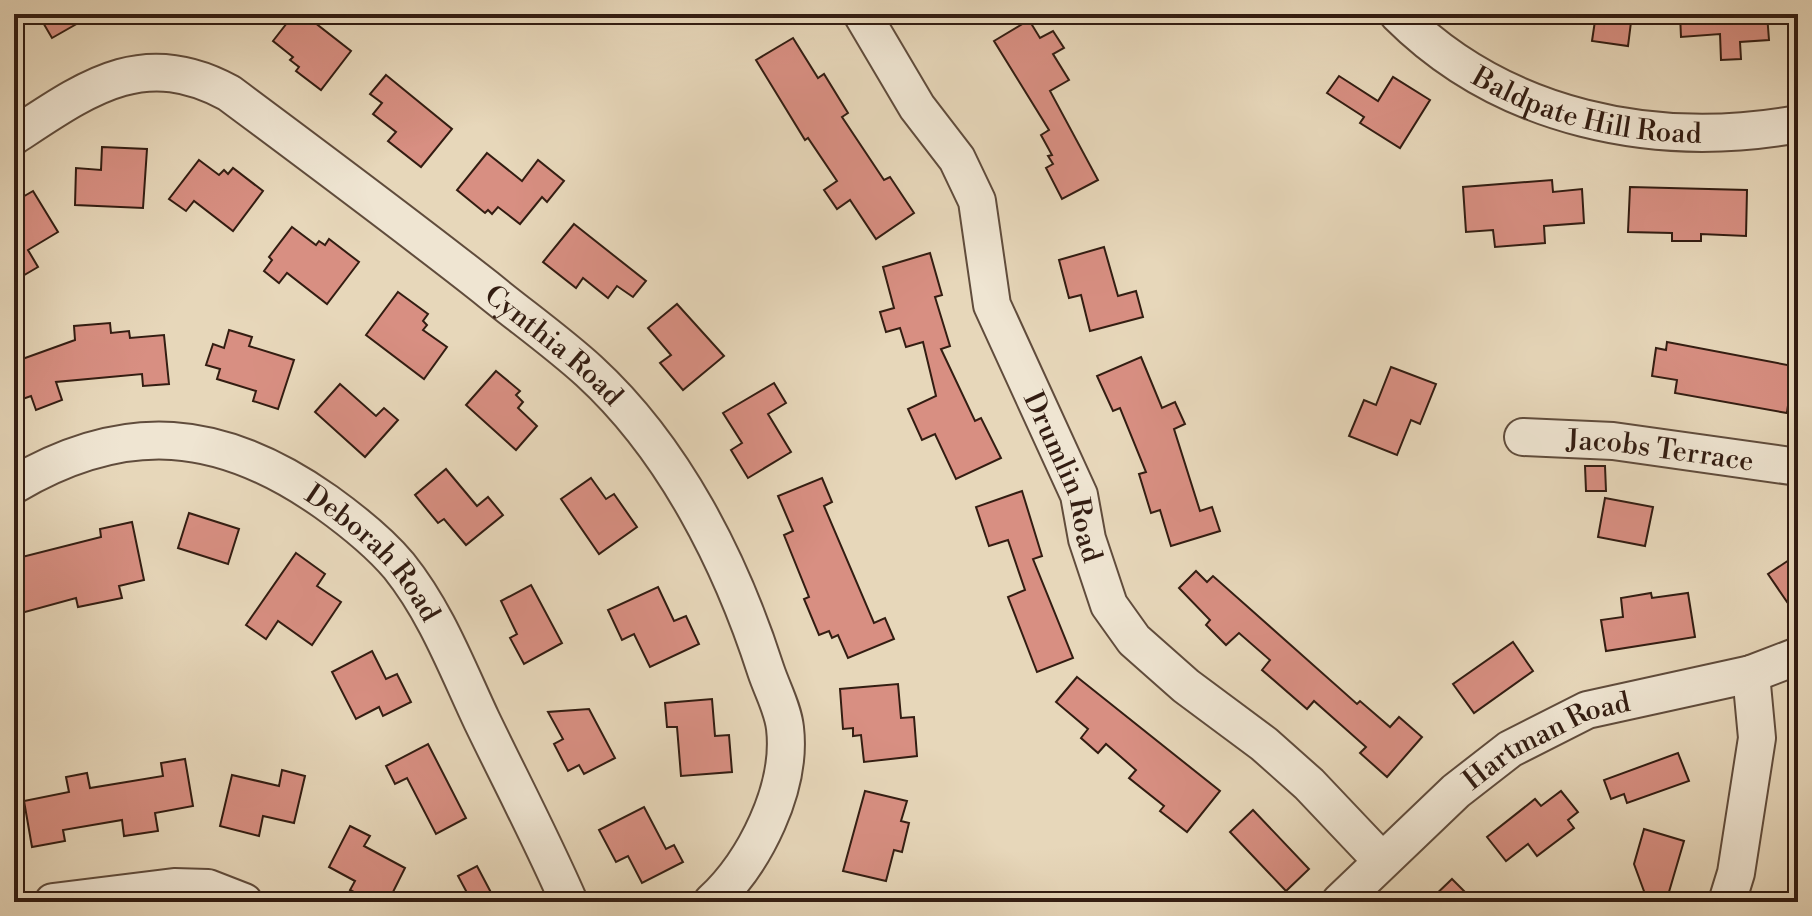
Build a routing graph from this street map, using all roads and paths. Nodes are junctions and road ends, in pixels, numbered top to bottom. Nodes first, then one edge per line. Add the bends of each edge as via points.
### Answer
1 (862, 14) edge
2 (1398, 14) edge
3 (1798, 124) edge
4 (14, 136) edge
5 (1523, 437) dead end
6 (1798, 467) edge
7 (14, 485) edge
8 (1798, 656) edge
9 (1751, 674) junction
10 (1382, 861) junction
11 (53, 902) edge
12 (244, 902) edge
13 (569, 902) edge
14 (712, 902) edge
15 (1340, 902) edge
16 (1727, 902) edge

1 - 10 street, Drumlin Road via 901,82 957,159 977,201 992,305 1079,495 1109,605 1134,640 1309,784
2 - 3 street, Baldpate Hill Road via 1477,77 1534,104 1608,124 1690,135
4 - 14 street, Cynthia Road via 101,84 139,71 201,78 229,93 463,270 589,371 636,421 680,483 723,565 752,629 785,728 783,768 771,811 749,854
5 - 6 street, Jacobs Terrace via 1613,441
7 - 13 street, Deborah Road via 98,449 147,440 199,444 266,464 352,521 398,565 434,617
8 - 9 street, Hartman Road
9 - 10 street, Hartman Road via 1587,710 1510,749
9 - 16 street via 1757,738
10 - 15 street, Hartman Road
11 - 12 street via 174,887 208,888

